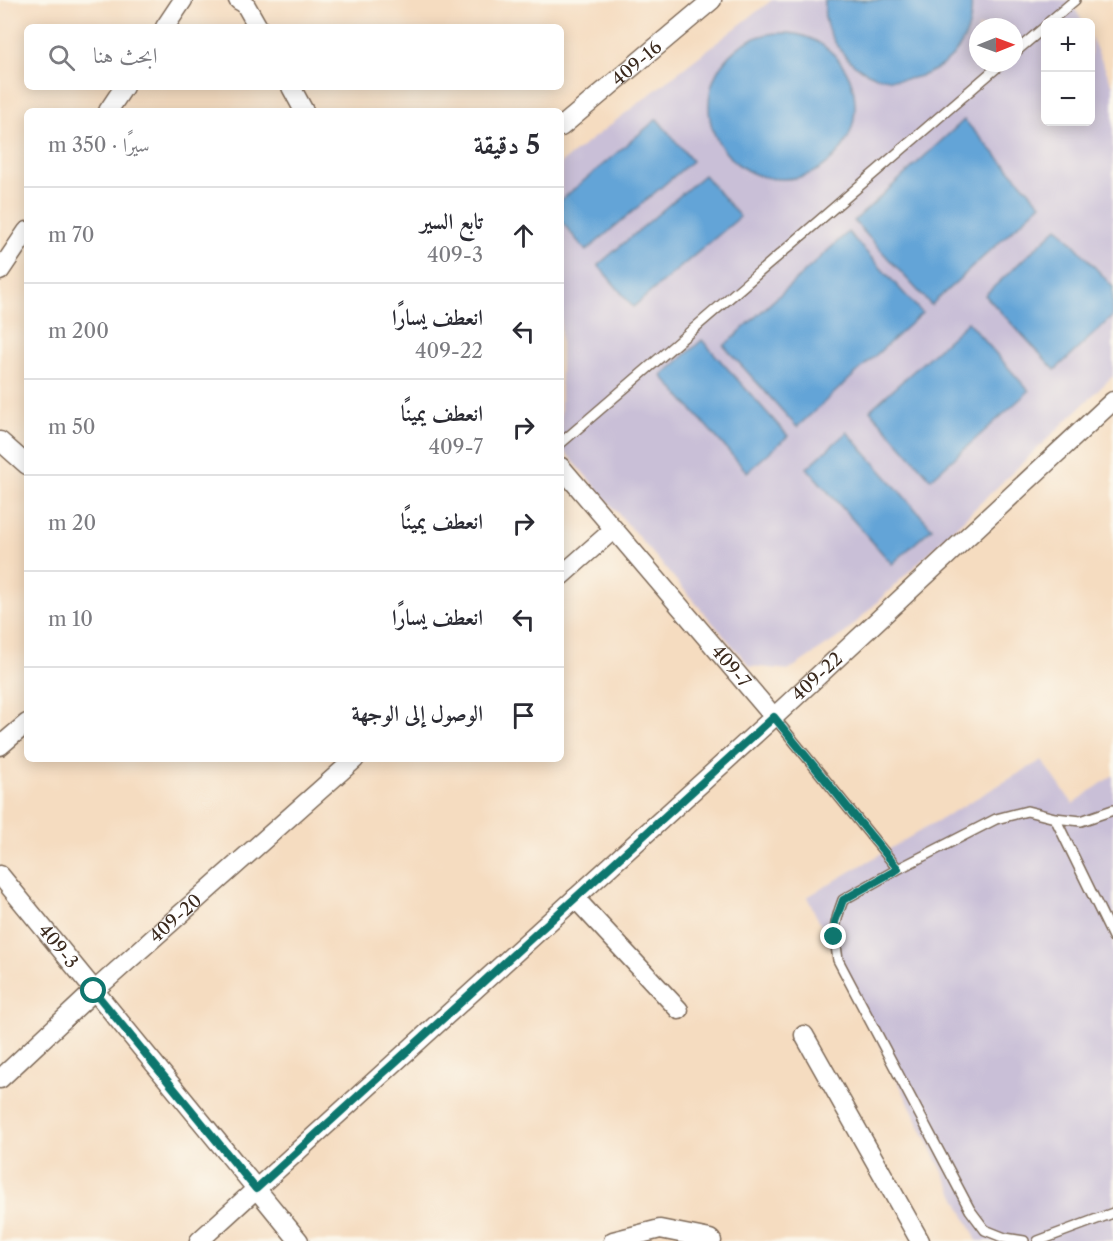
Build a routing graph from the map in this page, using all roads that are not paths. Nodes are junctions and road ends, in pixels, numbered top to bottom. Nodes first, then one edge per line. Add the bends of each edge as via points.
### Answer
1 (183, 0) edge
2 (712, 0) edge
3 (1075, 0) edge
4 (245, 1) edge
5 (1054, 18) edge
6 (167, 24) edge
7 (256, 24) edge
8 (1041, 30) edge
9 (1023, 45) edge
10 (992, 72) edge
11 (122, 90) edge
12 (293, 90) edge
13 (110, 108) edge
14 (302, 108) edge
15 (564, 124) edge
16 (24, 235) edge
17 (0, 271) edge
18 (1112, 404) edge
19 (564, 440) edge
20 (0, 441) edge
21 (24, 462) edge
22 (564, 471) edge
23 (613, 530) junction
24 (564, 573) edge
25 (774, 717) junction
26 (24, 726) edge
27 (0, 746) edge
28 (352, 762) edge
29 (1113, 810) edge
30 (1055, 818) junction
31 (898, 869) junction
32 (0, 875) edge
33 (575, 898) junction
34 (1113, 937) edge
35 (94, 991) junction
36 (679, 1010) dead end
37 (804, 1035) dead end
38 (0, 1079) edge
39 (256, 1189) junction
40 (1113, 1213) edge
41 (914, 1238) edge
42 (199, 1241) edge
43 (298, 1241) edge
44 (613, 1241) edge
45 (712, 1241) edge
46 (1024, 1241) edge
47 (1038, 1241) edge

1 - 6 street
2 - 15 street, 409-16
3 - 5 lane
4 - 7 street
8 - 9 lane
10 - 19 lane
11 - 13 street
12 - 14 street
16 - 17 street
18 - 25 street, 409-22
20 - 21 street
22 - 23 street, 409-7
23 - 24 street
23 - 25 street, 409-7
25 - 31 lane, 409-7
25 - 33 street, 409-22
26 - 27 street
28 - 35 street, 409-20
29 - 30 lane via 1081,821
30 - 31 lane via 1027,811 996,819
30 - 34 lane
31 - 46 lane via 843,900 835,922 838,960 970,1210 985,1230
32 - 35 street, 409-3
33 - 36 street
33 - 39 street, 409-22
35 - 38 street, 409-20
35 - 39 street, 409-3
37 - 41 street
39 - 42 street, 409-22
39 - 43 street, 409-3
40 - 47 lane
44 - 45 street via 660,1229

